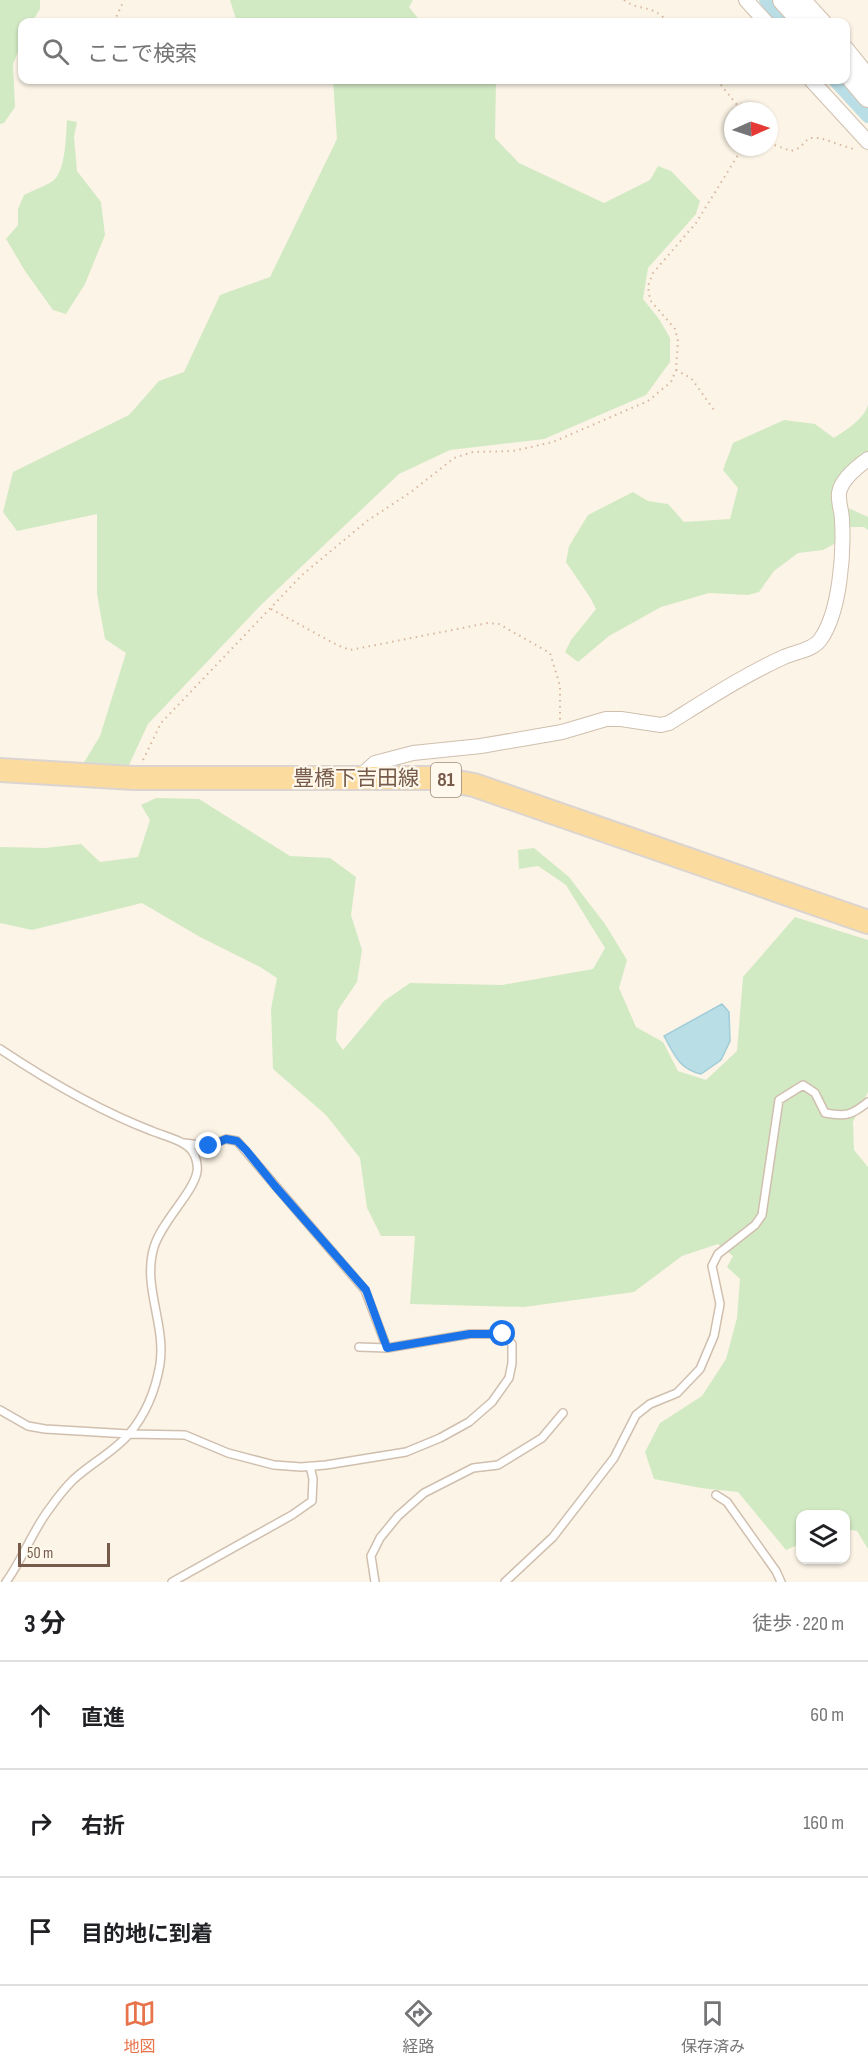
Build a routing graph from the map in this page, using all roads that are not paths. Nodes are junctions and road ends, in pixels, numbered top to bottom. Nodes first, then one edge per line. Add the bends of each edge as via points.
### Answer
1 (746, 0) edge
2 (783, 0) edge
3 (807, 1) edge
4 (762, 18) edge
5 (799, 18) edge
6 (821, 18) edge
7 (850, 53) edge
8 (868, 75) edge
9 (850, 76) edge
10 (815, 84) edge
11 (868, 96) edge
12 (865, 145) edge
13 (868, 459) edge
14 (0, 770) edge
15 (362, 779) junction
16 (868, 922) edge
17 (0, 1049) edge
18 (868, 1102) edge
19 (184, 1143) junction
20 (359, 1347) dead end
21 (387, 1348) junction
22 (0, 1410) edge
23 (563, 1413) dead end
24 (129, 1434) junction
25 (310, 1466) junction
26 (716, 1495) dead end
27 (6, 1582) edge
28 (172, 1582) edge
29 (375, 1582) edge
30 (506, 1582) edge
31 (781, 1582) edge

1 - 4 street
2 - 5 street
3 - 6 street
7 - 8 street
9 - 11 street
10 - 12 street
13 - 15 street via 847,477 839,493 841,571 826,631 819,643 763,668 669,723 606,719 562,732 413,753 375,764
14 - 15 main road, 豊橋下吉田線 / 81 via 134,778
15 - 16 main road, 豊橋下吉田線 / 81 via 435,778 474,785
17 - 19 lane via 117,1118
18 - 30 lane via 855,1113 825,1113 815,1093 803,1085 779,1100 762,1215 718,1254 712,1266 720,1304 714,1336 700,1369 677,1393 650,1404 636,1415 614,1458 560,1528
19 - 21 lane via 209,1146 226,1139 237,1141 366,1290
19 - 24 lane via 193,1151 197,1174 163,1227 150,1260 161,1361 156,1387
20 - 21 lane
21 - 25 lane via 470,1334 503,1334 512,1344 513,1363 509,1378 492,1402 469,1422 440,1438 406,1452
22 - 24 lane via 28,1426
23 - 29 lane via 542,1437 498,1465 473,1468 424,1493 398,1516 371,1556
24 - 25 lane via 185,1435 228,1453 274,1465
24 - 27 lane via 74,1480 48,1509
25 - 28 lane via 314,1479 312,1501
26 - 31 lane via 727,1502

